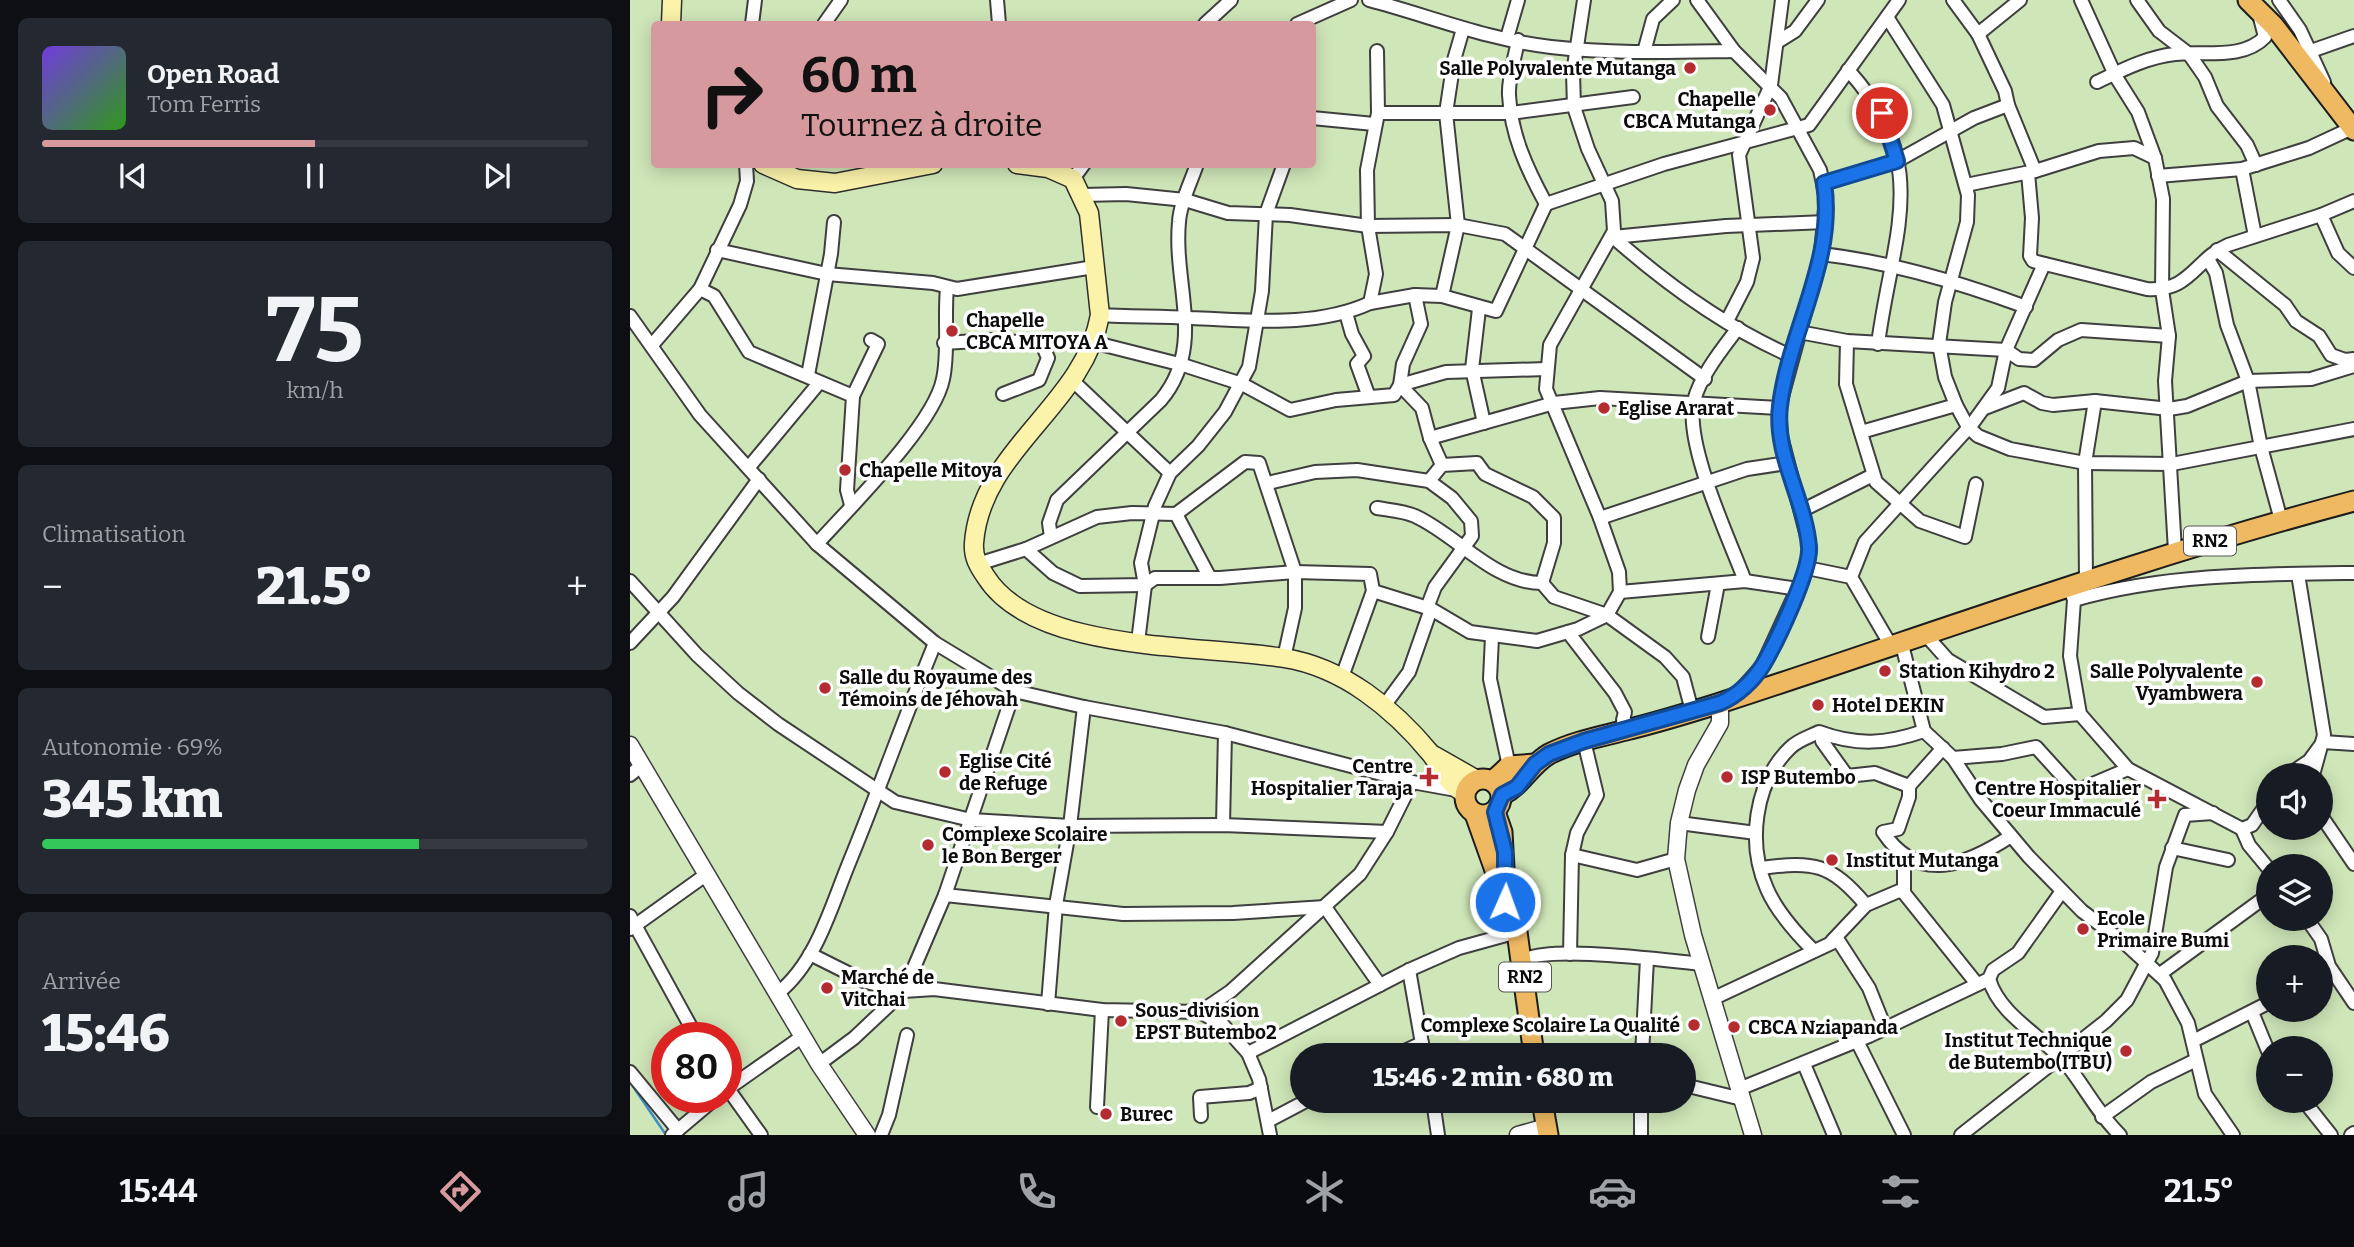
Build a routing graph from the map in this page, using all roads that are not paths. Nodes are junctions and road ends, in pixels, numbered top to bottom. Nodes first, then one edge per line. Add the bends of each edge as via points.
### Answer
1 (672, 0) edge
2 (755, 0) edge
3 (841, 0) edge
4 (998, 0) edge
5 (1231, 0) edge
6 (1351, 0) edge
7 (1369, 0) edge
8 (1518, 0) edge
9 (1584, 0) edge
10 (1673, 0) edge
11 (1697, 0) edge
12 (1782, 0) edge
13 (1818, 0) edge
14 (1953, 0) edge
15 (2020, 0) edge
16 (2081, 0) edge
17 (2137, 0) edge
18 (2279, 0) edge
19 (1895, 1) edge
20 (2253, 5) edge
21 (1407, 6) edge
22 (1887, 17) junction
23 (671, 21) edge
24 (752, 21) edge
25 (826, 21) edge
26 (999, 21) edge
27 (1208, 21) edge
28 (1304, 21) edge
29 (1462, 29) junction
30 (1978, 34) junction
31 (2354, 36) edge
32 (1512, 39) junction
33 (1779, 41) junction
34 (1575, 49) junction
35 (1377, 51) dead end
36 (1734, 51) junction
37 (2311, 51) junction
38 (1644, 52) junction
39 (2189, 54) junction
40 (1848, 70) junction
41 (2115, 73) junction
42 (2097, 82) dead end
43 (1772, 85) junction
44 (1633, 97) dead end
45 (2008, 105) junction
46 (2335, 106) junction
47 (1574, 107) junction
48 (1446, 113) junction
49 (1511, 113) junction
50 (1316, 118) edge
51 (1376, 118) junction
52 (2353, 129) edge
53 (1800, 130) junction
54 (1950, 134) junction
55 (1748, 140) junction
56 (2155, 158) junction
57 (1897, 161) junction
58 (2256, 165) junction
59 (746, 168) edge
60 (781, 168) edge
61 (912, 168) edge
62 (1048, 168) edge
63 (1081, 168) edge
64 (1195, 168) edge
65 (1283, 168) edge
66 (2242, 169) junction
67 (799, 172) edge
68 (2031, 172) junction
69 (2158, 176) junction
70 (1073, 179) junction
71 (1824, 183) junction
72 (1604, 184) junction
73 (1966, 185) junction
74 (1082, 195) junction
75 (1185, 200) junction
76 (2354, 201) edge
77 (1546, 204) junction
78 (1266, 214) junction
79 (2321, 215) junction
80 (834, 222) dead end
81 (1826, 222) junction
82 (1458, 225) junction
83 (1751, 225) junction
84 (1368, 226) junction
85 (2255, 236) junction
86 (1613, 237) junction
87 (1524, 245) junction
88 (717, 250) junction
89 (1821, 254) junction
90 (2213, 255) junction
91 (2044, 264) junction
92 (1893, 266) junction
93 (1094, 267) junction
94 (2354, 268) edge
95 (827, 274) junction
96 (1951, 279) junction
97 (947, 288) junction
98 (1582, 288) junction
99 (700, 289) junction
100 (2162, 290) junction
101 (1415, 295) junction
102 (1442, 296) junction
103 (1370, 303) junction
104 (2026, 307) junction
105 (1479, 309) junction
106 (1346, 313) junction
107 (630, 316) edge
108 (1100, 316) junction
109 (1186, 317) junction
110 (1256, 320) junction
111 (1733, 324) junction
112 (1799, 331) junction
113 (2169, 336) junction
114 (871, 340) dead end
115 (1847, 341) junction
116 (1092, 342) junction
117 (944, 343) junction
118 (1878, 344) junction
119 (1939, 344) junction
120 (652, 345) junction
121 (2006, 350) junction
122 (1791, 356) junction
123 (1183, 365) junction
124 (2353, 366) edge
125 (1472, 369) junction
126 (1546, 369) junction
127 (808, 374) junction
128 (1704, 379) junction
129 (1073, 381) junction
130 (2248, 381) junction
131 (820, 383) junction
132 (1242, 384) junction
133 (1400, 385) junction
134 (1003, 394) dead end
135 (853, 396) junction
136 (1369, 397) junction
137 (1694, 401) junction
138 (2095, 401) junction
139 (1554, 403) junction
140 (1955, 405) junction
141 (1779, 408) junction
142 (1985, 408) junction
143 (2169, 409) junction
144 (1484, 423) junction
145 (1968, 427) junction
146 (2354, 429) edge
147 (1861, 432) junction
148 (1128, 434) junction
149 (1430, 438) junction
150 (2261, 447) junction
151 (1787, 463) junction
152 (2085, 463) junction
153 (2172, 464) junction
154 (1442, 465) junction
155 (749, 467) junction
156 (1170, 473) junction
157 (1873, 475) junction
158 (759, 480) junction
159 (1429, 481) junction
160 (1707, 481) junction
161 (1268, 484) junction
162 (1976, 484) dead end
163 (2354, 501) edge
164 (1898, 504) junction
165 (851, 505) junction
166 (1377, 508) dead end
167 (1801, 511) junction
168 (1153, 512) junction
169 (1176, 514) junction
170 (1600, 518) junction
171 (2281, 520) junction
172 (1051, 537) junction
173 (817, 544) junction
174 (1026, 549) junction
175 (1462, 549) junction
176 (2175, 551) junction
177 (978, 564) junction
178 (1807, 568) junction
179 (1295, 572) junction
180 (2354, 573) edge
181 (2298, 574) junction
182 (1851, 577) junction
183 (1209, 578) junction
184 (630, 581) edge
185 (1745, 581) junction
186 (1542, 583) junction
187 (1718, 584) junction
188 (1144, 585) junction
189 (1798, 589) junction
190 (1373, 591) junction
191 (2077, 591) junction
192 (1620, 592) junction
193 (1429, 608) junction
194 (657, 613) junction
195 (1607, 615) junction
196 (1568, 632) junction
197 (1924, 633) junction
198 (1492, 637) junction
199 (1708, 637) dead end
200 (1138, 642) junction
201 (1895, 642) junction
202 (630, 643) edge
203 (935, 643) junction
204 (1284, 658) junction
205 (1342, 677) junction
206 (1014, 691) junction
207 (1727, 700) junction
208 (1384, 706) junction
209 (1084, 707) junction
210 (1692, 712) junction
211 (2080, 714) junction
212 (1632, 729) junction
213 (1924, 731) junction
214 (1225, 733) junction
215 (1824, 734) junction
216 (1584, 741) junction
217 (2323, 741) junction
218 (2354, 744) edge
219 (630, 745) edge
220 (1948, 753) junction
221 (2306, 763) edge
222 (2317, 763) edge
223 (1535, 764) junction
224 (1509, 766) junction
225 (2128, 769) junction
226 (636, 770) edge
227 (1412, 782) junction
228 (1909, 786) junction
229 (878, 793) junction
230 (1480, 795) junction
231 (2213, 813) junction
232 (2256, 819) edge
233 (971, 820) junction
234 (1679, 823) junction
235 (1223, 825) junction
236 (1070, 826) junction
237 (2242, 828) junction
238 (1387, 832) junction
239 (2333, 833) edge
240 (1756, 834) junction
241 (2011, 836) junction
242 (2172, 848) junction
243 (2256, 854) edge
244 (1572, 855) junction
245 (1904, 857) junction
246 (1676, 859) junction
247 (2228, 860) dead end
248 (2354, 864) edge
249 (1761, 868) junction
250 (707, 874) junction
251 (2063, 891) junction
252 (1904, 893) junction
253 (945, 895) junction
254 (2256, 904) edge
255 (1056, 905) junction
256 (1866, 905) junction
257 (1325, 907) junction
258 (632, 924) edge
259 (1517, 932) junction
260 (1832, 941) junction
261 (1813, 950) junction
262 (810, 954) junction
263 (1570, 954) junction
264 (1647, 960) junction
265 (1523, 961) junction
266 (2148, 962) junction
267 (1703, 964) junction
268 (1409, 970) junction
269 (2160, 974) junction
270 (2333, 978) edge
271 (1983, 982) junction
272 (1380, 985) junction
273 (904, 991) junction
274 (778, 993) junction
275 (1712, 999) junction
276 (2354, 1003) edge
277 (1048, 1004) junction
278 (1102, 1010) junction
279 (2256, 1010) edge
280 (1200, 1012) junction
281 (2252, 1012) junction
282 (688, 1022) edge
283 (1885, 1028) junction
284 (907, 1035) dead end
285 (803, 1036) junction
286 (2262, 1036) edge
287 (1857, 1041) junction
288 (2193, 1041) junction
289 (1422, 1043) edge
290 (1533, 1043) edge
291 (1643, 1043) edge
292 (1248, 1053) junction
293 (2060, 1058) junction
294 (2196, 1060) junction
295 (1804, 1064) junction
296 (819, 1065) junction
297 (632, 1077) edge
298 (742, 1078) edge
299 (1696, 1087) edge
300 (1261, 1088) junction
301 (1740, 1094) junction
302 (1097, 1107) dead end
303 (742, 1109) edge
304 (1290, 1109) edge
305 (698, 1113) edge
306 (1435, 1113) edge
307 (1544, 1113) edge
308 (1641, 1113) edge
309 (2314, 1113) edge
310 (1201, 1116) dead end
311 (2102, 1117) junction
312 (1268, 1121) junction
313 (1547, 1131) edge
314 (674, 1133) edge
315 (2117, 1134) edge
316 (761, 1135) edge
317 (867, 1135) edge
318 (881, 1135) edge
319 (1270, 1135) edge
320 (1438, 1135) edge
321 (1518, 1135) edge
322 (1641, 1135) edge
323 (1753, 1135) edge
324 (1833, 1135) edge
325 (1904, 1135) edge
326 (1961, 1135) edge
327 (2234, 1135) edge
328 (2331, 1135) edge

1 - 23 main road
2 - 24 street
3 - 25 street
4 - 26 street
5 - 27 street
6 - 28 street
7 - 21 street
8 - 32 street
9 - 34 street
10 - 38 street via 1653,19
11 - 36 street
12 - 33 street
13 - 33 street via 1795,31
14 - 30 street
15 - 30 street
16 - 41 street
17 - 39 street via 2159,31
18 - 37 street
19 - 22 street
20 - 39 street via 2264,40 2222,53
20 - 46 highway
21 - 29 street
22 - 40 street
22 - 54 street via 1943,105
29 - 32 street
29 - 48 street
30 - 45 street
31 - 37 street
32 - 34 street
32 - 49 street
33 - 43 street
34 - 38 street
34 - 47 street
35 - 51 street
36 - 38 street
36 - 43 street
37 - 46 street
39 - 41 street via 2159,57
39 - 58 street
40 - 53 street via 1809,125
40 - 57 street via 1882,113
41 - 42 street
41 - 56 street via 2138,112
43 - 53 street
43 - 55 street
44 - 47 street
45 - 54 street
45 - 68 street
46 - 52 highway
47 - 49 street
47 - 72 street
48 - 49 street
48 - 51 street
48 - 82 street
49 - 77 street via 1522,160
50 - 51 street
51 - 84 street via 1367,170
52 - 58 street
53 - 55 street
53 - 71 street
54 - 57 street
54 - 73 street
55 - 72 street
55 - 83 street via 1739,160
56 - 68 street via 2134,148 2099,151
56 - 69 street
57 - 71 street
57 - 92 street via 1900,222
58 - 66 street
59 - 88 street via 745,193
60 - 67 main road
61 - 67 main road via 835,183
62 - 70 main road
63 - 70 street
64 - 75 street
65 - 78 street
66 - 69 street
66 - 85 street
68 - 73 street
68 - 91 street via 2031,256
69 - 100 street via 2165,219
70 - 74 main road
71 - 81 street
72 - 77 street
72 - 86 street via 1614,209
73 - 96 street via 1968,222
74 - 75 street
74 - 93 main road via 1089,213
75 - 78 street via 1228,213
75 - 109 street via 1178,220
76 - 79 street
77 - 87 street
78 - 84 street
78 - 110 street
79 - 85 street
79 - 94 street via 2338,253
80 - 95 street
81 - 83 street
81 - 89 street
82 - 84 street
82 - 87 street via 1505,234
82 - 102 street
83 - 86 street
83 - 111 street via 1751,271
84 - 103 street via 1376,274
85 - 90 street
86 - 98 street
86 - 111 street via 1645,266
87 - 98 street
87 - 105 street via 1496,311
88 - 95 street
88 - 99 street
89 - 92 street
89 - 112 street
90 - 100 street via 2193,276
90 - 124 street via 2285,305 2297,321 2319,335 2331,355
90 - 130 street via 2227,325
91 - 100 street
91 - 104 street
92 - 96 street
92 - 118 street
93 - 97 street via 969,289
93 - 108 main road
95 - 97 street
95 - 127 street
96 - 104 street
96 - 119 street
97 - 117 street
98 - 126 street via 1550,345
98 - 128 street
99 - 120 street
99 - 127 street via 714,296 749,352
100 - 113 street
101 - 102 street
101 - 103 street
101 - 133 street via 1421,324 1402,364
102 - 105 street
103 - 106 street
104 - 121 street
105 - 125 street
106 - 110 street
106 - 136 street via 1364,356 1357,364
107 - 120 street
108 - 109 street
108 - 116 main road
109 - 110 street
109 - 123 street
110 - 132 street via 1250,367
111 - 122 street
111 - 128 street
112 - 115 street
112 - 122 street
113 - 121 street via 2081,330 2058,340 2034,360 2019,359
113 - 143 street via 2165,381
114 - 135 street via 878,344
115 - 118 street
115 - 147 street via 1846,384
116 - 123 street
116 - 129 main road
117 - 134 street via 1042,344 1048,359 1039,380
117 - 165 street via 945,367 937,398
118 - 119 street
119 - 121 street
119 - 140 street
120 - 155 street via 700,415
121 - 142 street via 2001,383
122 - 141 street
123 - 132 street
123 - 148 street via 1173,386
124 - 130 street via 2311,379
125 - 126 street
125 - 133 street
125 - 144 street
126 - 139 street via 1546,389
127 - 131 street
128 - 137 street
129 - 148 street
129 - 177 main road via 988,488 974,542
130 - 143 street
130 - 150 street
131 - 135 street
131 - 155 street
132 - 136 street via 1290,410
132 - 156 street via 1198,446
133 - 136 street via 1394,395
133 - 149 street via 1422,408
135 - 165 street via 847,490
137 - 139 street via 1600,398
137 - 141 street
137 - 160 street via 1693,426
138 - 142 street via 2053,405 2024,393
138 - 143 street
138 - 152 street
139 - 144 street
139 - 170 street
140 - 145 street
140 - 147 street
141 - 151 street
142 - 145 street
143 - 153 street
144 - 149 street
145 - 152 street via 2010,449
145 - 164 street
146 - 150 street
147 - 157 street
148 - 156 street
148 - 172 street via 1058,500 1049,523
149 - 154 street
150 - 153 street
150 - 171 street
151 - 160 street
151 - 167 street
152 - 153 street
152 - 191 street
153 - 176 street
154 - 159 street
154 - 186 street via 1477,463 1493,479 1533,497 1554,518 1554,543
155 - 158 street
156 - 168 street
157 - 164 street
157 - 167 street
158 - 173 street
158 - 194 street
159 - 161 street via 1357,470 1315,472
159 - 175 street via 1463,508 1471,521 1472,536
160 - 170 street
160 - 185 street
161 - 169 street via 1259,463 1245,462
161 - 179 street
162 - 164 street via 1965,537 1920,521
163 - 171 highway, RN2
164 - 182 street via 1865,542
165 - 173 street
166 - 175 street via 1414,515
167 - 178 street via 1810,548
168 - 169 street
168 - 172 street via 1097,517
168 - 188 street via 1141,563
169 - 183 street
170 - 192 street via 1619,572
171 - 176 highway, RN2
172 - 174 street
173 - 203 street
174 - 177 street
174 - 188 street via 1039,564 1075,585
175 - 186 street via 1524,583
175 - 193 street via 1435,587
176 - 191 highway, RN2
177 - 200 main road via 992,587 1037,618 1082,635
178 - 182 street
178 - 189 street
179 - 183 street
179 - 190 street via 1370,574
179 - 204 street via 1295,608
180 - 181 street
181 - 191 street
181 - 217 street
182 - 201 street
183 - 188 street via 1155,578
184 - 194 street
185 - 187 street
185 - 189 street
186 - 195 street via 1554,597
187 - 192 street
187 - 199 street
188 - 200 street
189 - 207 street via 1762,666
190 - 193 street
190 - 205 street
191 - 197 highway, RN2
191 - 211 street via 2070,656
192 - 195 street
193 - 198 street via 1470,632
193 - 208 street via 1409,672
194 - 202 street
194 - 229 street via 738,693
195 - 196 street
195 - 210 street via 1657,650 1683,677
196 - 198 street via 1537,641
196 - 212 street via 1615,692 1625,712 1623,720
197 - 201 highway, RN2
197 - 211 street via 1948,660 2044,717
198 - 224 street via 1490,679
200 - 204 main road
201 - 207 highway, RN2
201 - 213 street
203 - 206 street
203 - 229 street
204 - 205 main road
205 - 208 main road
206 - 209 street
206 - 233 street
207 - 210 highway, RN2
207 - 234 street via 1720,723 1696,765
208 - 230 main road
209 - 214 street
209 - 236 street
210 - 212 highway, RN2
211 - 225 street
212 - 216 highway, RN2
213 - 215 street via 1878,744
213 - 220 street
214 - 227 street
214 - 235 street
215 - 228 street via 1822,741 1847,776 1875,773
215 - 240 street via 1819,732 1789,748 1756,811
216 - 223 highway, RN2
216 - 244 street via 1597,796 1577,833
217 - 218 street
217 - 221 street
217 - 222 street
219 - 226 street
220 - 225 street via 2002,754 2036,747 2076,792
220 - 228 street
220 - 241 street
223 - 224 highway, RN2
223 - 230 highway, RN2 via 1517,787
224 - 230 highway
225 - 231 street
226 - 250 street
227 - 230 street
227 - 238 street
228 - 245 street via 1898,829 1882,832
229 - 233 street via 895,802
229 - 262 street
230 - 259 highway, RN2 via 1505,852 1505,902
231 - 237 street
231 - 242 street via 2185,815
232 - 237 street
233 - 236 street
233 - 253 street
234 - 240 street
234 - 246 street
235 - 236 street
235 - 238 street
236 - 255 street
237 - 243 street
238 - 257 street via 1360,874
239 - 248 street
240 - 249 street
241 - 245 street via 1980,857 1939,867
241 - 251 street
242 - 247 street
242 - 266 street
244 - 246 street via 1637,870
244 - 263 street
245 - 252 street
246 - 267 street
249 - 256 street via 1801,863 1827,871 1850,886
249 - 261 street via 1780,912
250 - 258 street
250 - 274 street
251 - 266 street via 2092,920
251 - 271 street via 2018,953
252 - 256 street
252 - 271 street
253 - 255 street
253 - 273 street
254 - 269 street
255 - 257 street via 1123,914
255 - 277 street
256 - 260 street
257 - 272 street
257 - 280 street via 1231,991
258 - 282 street
259 - 265 highway, RN2
259 - 268 street via 1459,948
260 - 261 street
260 - 283 street via 1842,944 1869,988
261 - 275 street
262 - 273 street via 866,982
262 - 274 street via 793,981
263 - 264 street
263 - 265 street via 1531,955
264 - 267 street
264 - 291 street
265 - 290 highway, RN2
266 - 269 street
266 - 293 street via 2127,1000
267 - 275 street
268 - 272 street
268 - 289 street
269 - 288 street
270 - 276 street
271 - 283 street
271 - 293 street
272 - 292 street
273 - 277 street via 934,989
273 - 296 street
274 - 285 street
275 - 301 street
277 - 278 street
278 - 280 street
278 - 302 street
279 - 281 street
280 - 292 street via 1223,1025
281 - 286 street
281 - 288 street
283 - 287 street
284 - 318 street
285 - 296 street
285 - 298 street
287 - 295 street
287 - 325 street
288 - 294 street
292 - 300 street
293 - 311 street
293 - 326 street
294 - 311 street via 2151,1082
294 - 327 street via 2205,1094
295 - 301 street
295 - 324 street
296 - 317 street
297 - 314 street
299 - 301 street
300 - 310 street via 1200,1097
300 - 312 street
301 - 323 street
303 - 316 street
304 - 312 street
305 - 314 street
306 - 320 street
307 - 313 highway
308 - 322 street
309 - 328 street
311 - 315 street
312 - 319 street
313 - 321 street

